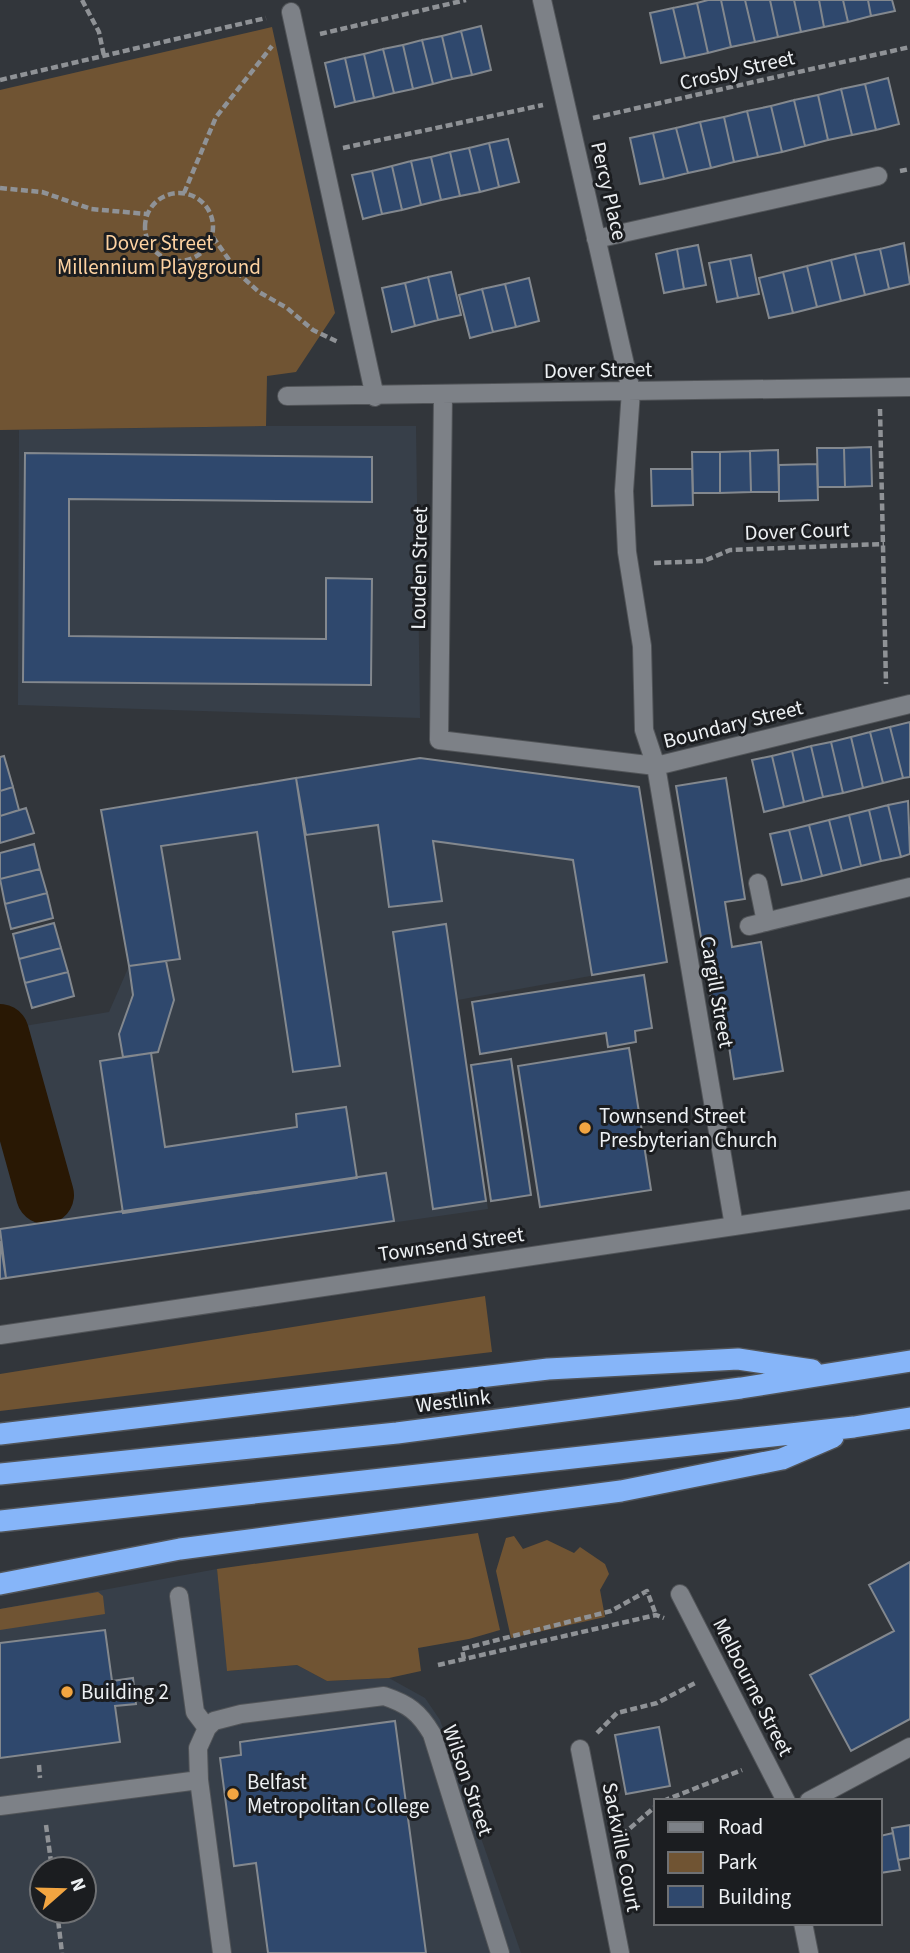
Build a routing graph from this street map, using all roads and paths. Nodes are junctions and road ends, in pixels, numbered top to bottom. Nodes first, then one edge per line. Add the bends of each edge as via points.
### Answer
1 (82, 0) edge
2 (466, 0) edge
3 (542, 0) edge
4 (291, 12) junction
5 (297, 39) junction
6 (910, 47) edge
7 (104, 56) junction
8 (0, 80) edge
9 (565, 100) junction
10 (570, 123) junction
11 (322, 152) junction
12 (878, 176) dead end
13 (0, 188) edge
14 (184, 193) junction
15 (148, 214) junction
16 (213, 236) junction
17 (596, 239) junction
18 (366, 356) junction
19 (879, 387) junction
20 (910, 387) edge
21 (631, 391) junction
22 (287, 396) dead end
23 (443, 396) junction
24 (375, 397) junction
25 (884, 544) junction
26 (629, 564) junction
27 (910, 704) edge
28 (887, 709) junction
29 (439, 740) joint
30 (656, 766) junction
31 (758, 883) dead end
32 (910, 887) edge
33 (910, 1200) edge
34 (734, 1226) junction
35 (0, 1335) edge
36 (910, 1361) edge
37 (828, 1372) junction
38 (910, 1418) edge
39 (854, 1427) junction
40 (0, 1434) edge
41 (0, 1474) edge
42 (0, 1521) edge
43 (0, 1584) edge
44 (680, 1594) dead end
45 (179, 1596) dead end
46 (656, 1615) junction
47 (698, 1629) junction
48 (464, 1659) junction
49 (438, 1665) dead end
50 (719, 1670) junction
51 (207, 1728) junction
52 (910, 1747) edge
53 (580, 1749) joint
54 (766, 1760) junction
55 (199, 1780) junction
56 (668, 1799) edge
57 (785, 1799) edge
58 (813, 1799) edge
59 (0, 1806) edge
60 (654, 1808) edge
61 (600, 1852) junction
62 (59, 1925) edge
63 (803, 1925) edge
64 (62, 1953) edge
65 (222, 1953) edge
66 (500, 1953) edge
67 (620, 1953) edge
68 (809, 1953) edge

1 - 7 path via 99,33
2 - 5 path
3 - 9 street, Percy Place
4 - 5 street
4 - 7 path
4 - 14 path via 267,56 216,117
5 - 11 street
6 - 10 path, Crosby Street
7 - 8 path
9 - 10 street, Percy Place
9 - 11 path
10 - 17 street, Percy Place
11 - 18 street
12 - 17 street
13 - 15 path via 42,192 91,209
14 - 15 path via 162,197
14 - 16 path via 211,213
15 - 16 path via 146,236 168,260 200,255
16 - 18 path via 239,274 259,292 313,330
17 - 21 street, Percy Place
18 - 24 street
19 - 20 street, Dover Street
19 - 21 street, Dover Street
19 - 25 path
21 - 23 street, Dover Street
21 - 26 street, Percy Place via 624,491
22 - 24 street, Dover Street
23 - 24 street, Dover Street
23 - 29 street, Louden Street
25 - 26 path, Dover Court via 730,550 704,561
25 - 28 path
26 - 30 street, Cargill Street via 642,646 644,730
27 - 28 street, Boundary Street
28 - 30 street, Boundary Street
29 - 30 street, Boundary Street
30 - 34 street, Cargill Street
31 - 32 street via 757,924
33 - 34 street, Townsend Street
34 - 35 street, Townsend Street
36 - 37 highway, Westlink
37 - 40 highway via 737,1359 548,1369
37 - 41 highway, Westlink via 741,1388 397,1433
38 - 39 highway
39 - 42 highway
39 - 43 highway via 782,1459 621,1491 180,1549
44 - 47 street, Melbourne Street
45 - 51 street via 195,1712
46 - 47 path
46 - 48 path
46 - 48 path via 647,1591 611,1611 462,1649
47 - 50 street, Melbourne Street
48 - 49 path
50 - 53 path via 657,1703 617,1713
50 - 54 street, Melbourne Street
51 - 55 street via 198,1748
51 - 66 street, Wilson Street via 214,1721 241,1714 384,1696 420,1714 432,1734
52 - 58 street
53 - 61 street, Sackville Court
54 - 56 path
54 - 57 street, Melbourne Street
55 - 59 street
55 - 65 street
60 - 61 path
61 - 67 street, Sackville Court
62 - 64 path
63 - 68 street

